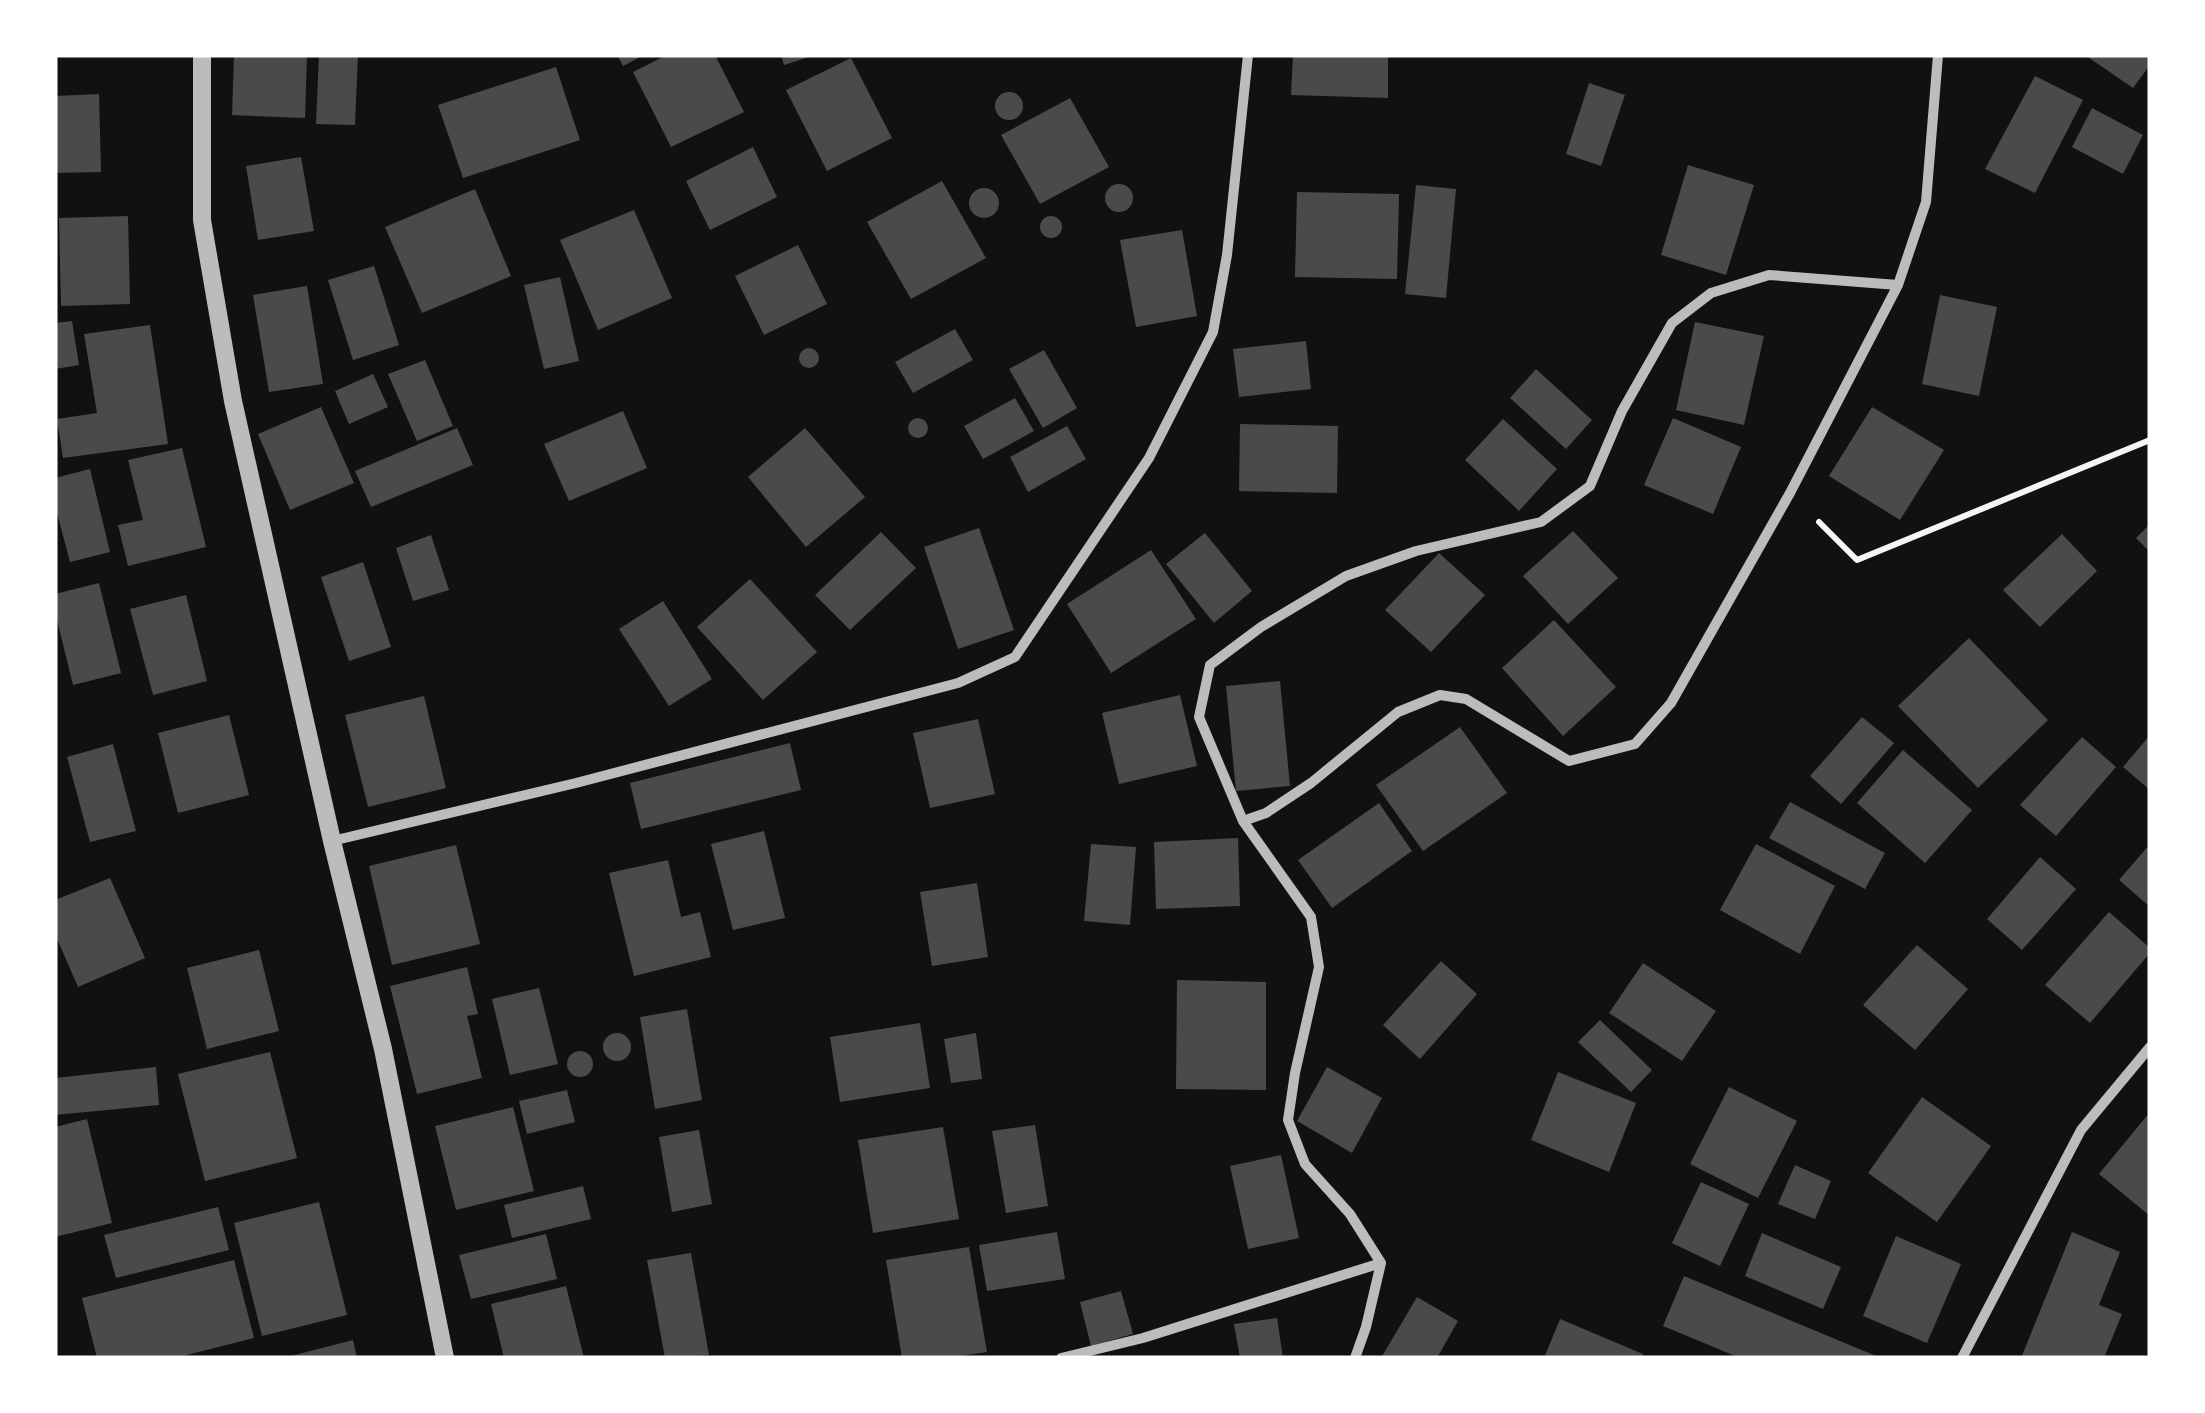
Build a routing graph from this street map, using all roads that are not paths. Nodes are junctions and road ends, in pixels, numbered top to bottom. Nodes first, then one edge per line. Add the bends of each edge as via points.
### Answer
1 (202, 55) edge
2 (1248, 55) edge
3 (1938, 55) edge
4 (1898, 285) junction
5 (1243, 820) junction
6 (332, 841) junction
7 (2150, 1047) edge
8 (1381, 1263) junction
9 (444, 1358) edge
10 (1060, 1358) edge
11 (1355, 1358) edge
12 (1962, 1358) edge

1 - 6 street via 202,220 237,419
2 - 6 street via 1228,255 1213,332 1149,458 1015,657 958,683
3 - 4 street via 1926,202
4 - 5 street via 1671,703 1635,744 1569,761 1466,699 1440,695 1398,712 1312,782
4 - 5 street via 1770,275 1711,293 1672,323 1622,411 1590,486 1541,522 1416,551 1346,576 1210,665 1200,716
5 - 8 street via 1312,917 1317,950 1288,1120 1305,1164 1350,1214
6 - 9 street via 383,1049
7 - 12 street via 2081,1130
8 - 10 street
8 - 11 street

